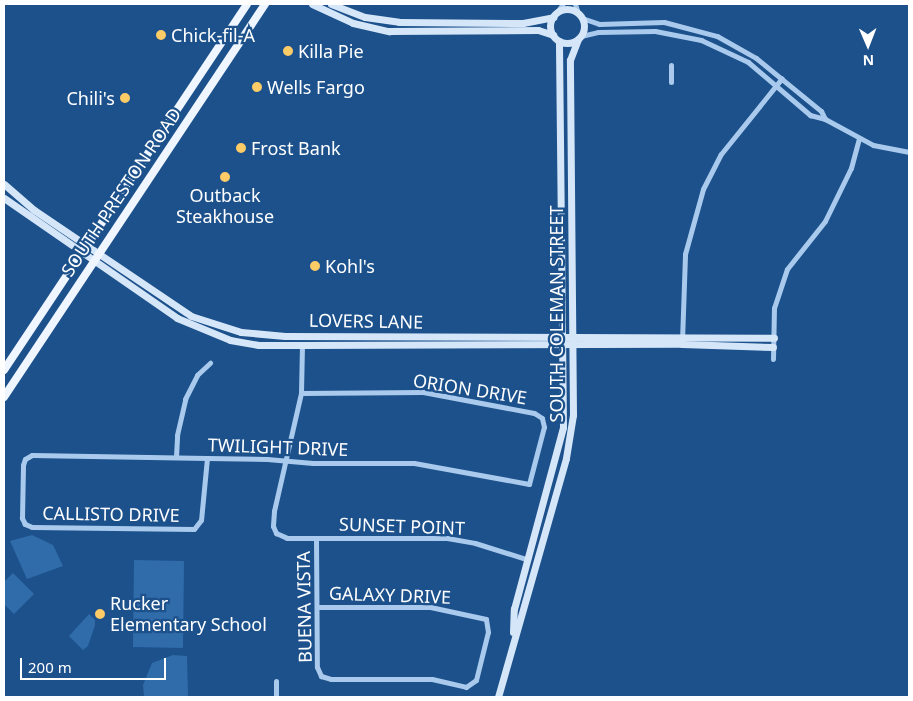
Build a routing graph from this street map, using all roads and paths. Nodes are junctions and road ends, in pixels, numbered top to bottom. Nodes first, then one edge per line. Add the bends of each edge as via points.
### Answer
1 (247, 4) edge
2 (264, 4) edge
3 (312, 4) edge
4 (331, 4) edge
5 (563, 4) edge
6 (575, 4) edge
7 (555, 15) junction
8 (580, 15) junction
9 (470, 22) junction
10 (470, 32) junction
11 (553, 35) junction
12 (580, 38) junction
13 (559, 41) junction
14 (671, 65) dead end
15 (782, 78) junction
16 (672, 82) dead end
17 (776, 84) junction
18 (562, 98) junction
19 (572, 99) junction
20 (825, 119) junction
21 (859, 139) junction
22 (909, 152) edge
23 (4, 184) edge
24 (4, 198) edge
25 (562, 222) junction
26 (572, 222) junction
27 (87, 245) junction
28 (82, 253) junction
29 (99, 253) junction
30 (93, 261) junction
31 (302, 336) junction
32 (774, 338) junction
33 (682, 340) junction
34 (455, 341) junction
35 (563, 341) junction
36 (573, 341) junction
37 (302, 345) junction
38 (773, 347) junction
39 (773, 359) dead end
40 (210, 363) dead end
41 (4, 370) edge
42 (301, 393) junction
43 (4, 398) edge
44 (176, 457) junction
45 (206, 458) junction
46 (286, 460) junction
47 (529, 484) joint
48 (25, 524) joint
49 (316, 538) junction
50 (526, 559) junction
51 (536, 562) junction
52 (317, 607) junction
53 (513, 642) junction
54 (276, 681) dead end
55 (470, 686) joint
56 (276, 697) edge
57 (498, 697) edge

1 - 27 main road, SOUTH PRESTON ROAD
2 - 29 main road, SOUTH PRESTON ROAD
3 - 10 street via 338,18 374,29
4 - 9 street via 359,15 389,21
5 - 7 street
6 - 8 street
7 - 8 street via 568,9
7 - 9 street via 523,23
7 - 11 street via 550,26
8 - 12 street via 584,29
8 - 15 street via 599,24 657,21 706,32 749,52
9 - 10 street
10 - 11 street via 538,30
11 - 13 street
12 - 13 street via 568,43
12 - 17 street via 598,32 676,33 727,50
12 - 19 street, SOUTH COLEMAN STREET via 570,60
13 - 18 street, SOUTH COLEMAN STREET
14 - 16 street
15 - 17 street
15 - 20 street via 821,111
17 - 20 street via 810,115
17 - 33 street via 721,154 703,190 685,254
18 - 19 street
18 - 25 street, SOUTH COLEMAN STREET
19 - 26 street, SOUTH COLEMAN STREET
20 - 21 street
21 - 22 street
21 - 32 street via 851,168 825,221 787,269 774,308
23 - 27 street, LOVERS LANE via 23,202
24 - 28 street, LOVERS LANE
25 - 26 street
25 - 35 street, SOUTH COLEMAN STREET
26 - 36 street, SOUTH COLEMAN STREET
27 - 28 main road, SOUTH PRESTON ROAD
27 - 29 street, LOVERS LANE
28 - 30 street, LOVERS LANE
28 - 41 main road, SOUTH PRESTON ROAD
29 - 30 main road, SOUTH PRESTON ROAD
29 - 31 street, LOVERS LANE via 191,316 208,323 256,334
30 - 37 street, LOVERS LANE via 194,326 230,340 259,345
30 - 43 main road, SOUTH PRESTON ROAD
31 - 34 street, LOVERS LANE
31 - 37 street
32 - 33 street, LOVERS LANE
32 - 38 street
33 - 36 street, LOVERS LANE
33 - 38 street, LOVERS LANE
34 - 35 street, LOVERS LANE
34 - 37 street, LOVERS LANE
35 - 36 street, LOVERS LANE
35 - 50 street, SOUTH COLEMAN STREET via 563,427
36 - 51 street, SOUTH COLEMAN STREET via 573,415 566,458
37 - 42 street
38 - 39 street
40 - 44 street via 198,375 185,399
42 - 46 street
42 - 47 street, ORION DRIVE via 423,392 500,405 542,418 544,427
44 - 45 street, TWILIGHT DRIVE
44 - 48 street, TWILIGHT DRIVE via 32,455 25,459 22,518
45 - 46 street, TWILIGHT DRIVE
45 - 48 street, CALLISTO DRIVE via 198,527 32,527
46 - 47 street, TWILIGHT DRIVE via 414,463
46 - 49 street, SUNSET POINT via 273,526 276,533 287,538
49 - 50 street, SUNSET POINT via 447,538
49 - 52 street, BUENA VISTA
50 - 51 street
50 - 53 street, SOUTH COLEMAN STREET via 514,609
51 - 53 street, SOUTH COLEMAN STREET
52 - 55 street, BUENA VISTA via 317,667 321,676 331,679 432,679
52 - 55 street, GALAXY DRIVE via 430,607 472,614 488,622 476,680
53 - 57 street, SOUTH COLEMAN STREET
54 - 56 street

